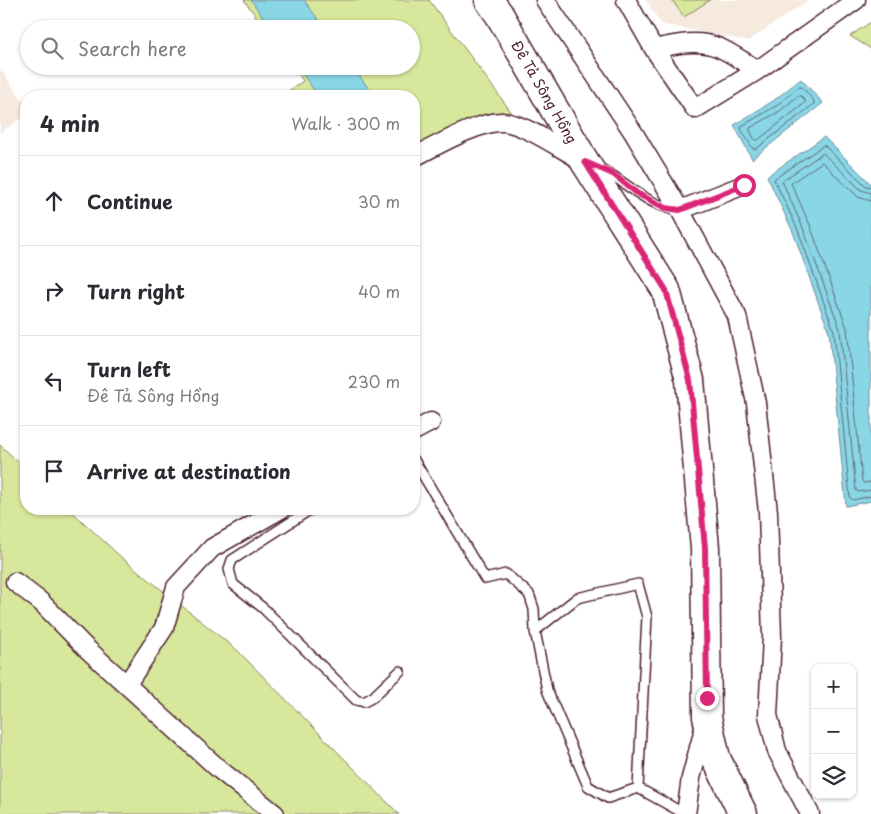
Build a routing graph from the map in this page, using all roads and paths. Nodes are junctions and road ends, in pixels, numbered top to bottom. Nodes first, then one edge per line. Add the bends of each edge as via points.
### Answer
1 (489, 0) edge
2 (545, 0) edge
3 (626, 0) edge
4 (856, 0) edge
5 (654, 48) junction
6 (758, 70) junction
7 (420, 154) edge
8 (585, 162) junction
9 (744, 185) dead end
10 (680, 210) junction
11 (431, 422) dead end
12 (420, 428) edge
13 (420, 470) edge
14 (270, 515) edge
15 (302, 515) edge
16 (15, 582) dead end
17 (535, 631) junction
18 (400, 671) dead end
19 (127, 684) junction
20 (707, 717) junction
21 (638, 788) junction
22 (275, 814) edge
23 (685, 814) edge
24 (743, 814) edge
25 (810, 814) edge

1 - 8 main road, Đê Tả Sông Hồng
2 - 10 street via 633,132
3 - 5 street
4 - 6 street
5 - 6 street via 701,43 719,48
5 - 6 street via 695,109
7 - 8 street via 456,135 502,122 519,126
8 - 10 lane via 613,174 638,194 666,208
8 - 20 main road, Đê Tả Sông Hồng via 666,290 690,380 705,548
9 - 10 street
10 - 25 street via 737,316 752,384 768,512 772,637 768,715 776,751
11 - 12 street
13 - 17 lane via 484,579 506,574 529,594 534,609
14 - 19 street via 212,548 176,587 164,628
15 - 18 lane via 232,560 229,569 233,584 263,608 356,700 364,702 373,697
16 - 19 street via 41,602
17 - 21 lane via 548,690 588,786 608,798
17 - 21 lane via 577,598 638,584 647,617
19 - 22 street via 220,770
20 - 23 street
20 - 24 main road, Đê Tả Sông Hồng via 716,758
21 - 23 lane

